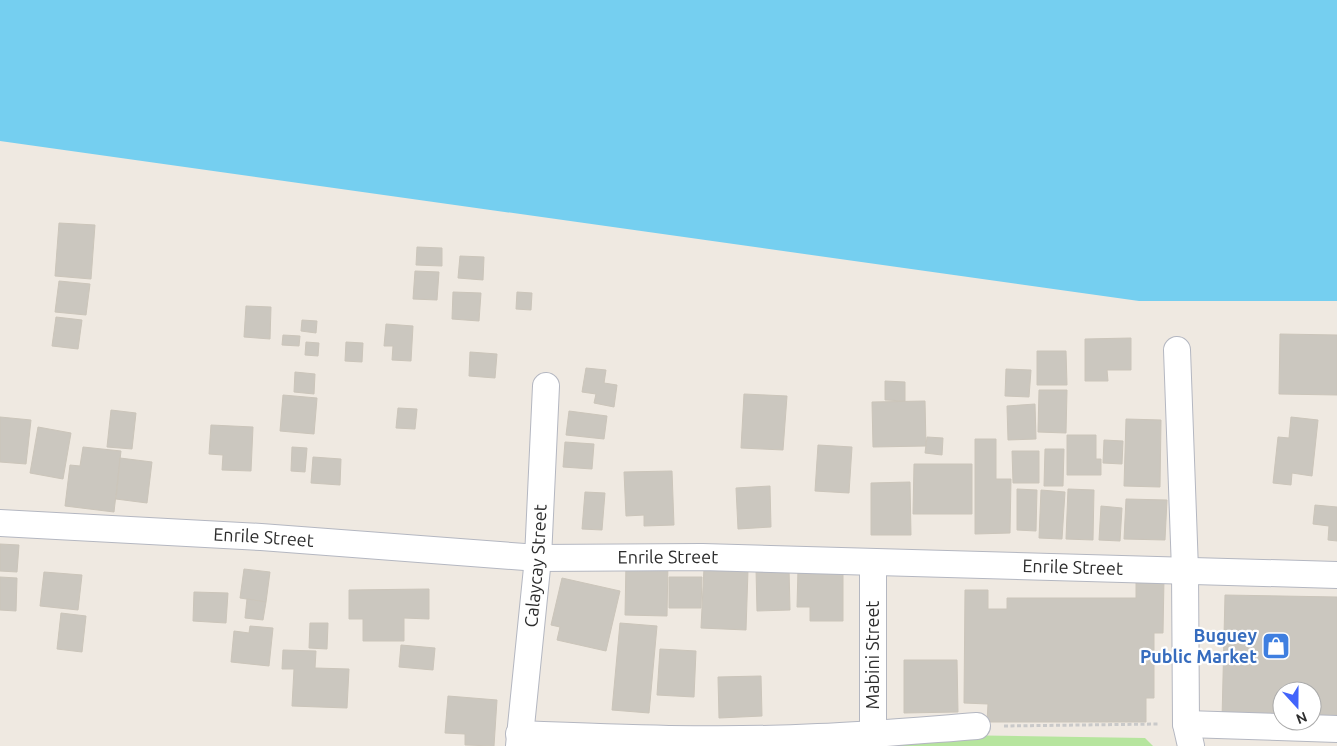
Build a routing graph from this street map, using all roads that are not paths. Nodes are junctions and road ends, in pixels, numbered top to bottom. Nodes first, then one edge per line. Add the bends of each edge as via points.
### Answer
1 (1178, 350) dead end
2 (546, 386) dead end
3 (0, 523) edge
4 (538, 558) junction
5 (873, 563) junction
6 (1185, 570) junction
7 (1337, 575) edge
8 (977, 726) road end
9 (1337, 729) edge
10 (1189, 735) edge
11 (519, 740) edge
12 (873, 740) edge

1 - 6 street
2 - 4 street, Calaycay Street
3 - 4 street, Enrile Street via 261,537
4 - 5 street, Enrile Street via 702,557
4 - 11 street, Calaycay Street
5 - 6 street, Enrile Street
5 - 12 street, Mabini Street
6 - 7 street, Enrile Street
6 - 10 street
8 - 12 street
9 - 10 street
11 - 12 street via 818,737

